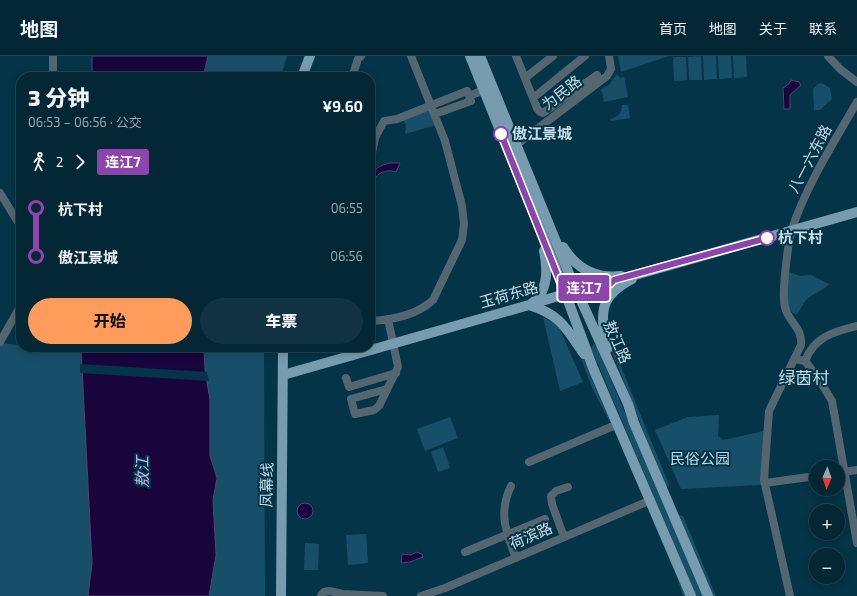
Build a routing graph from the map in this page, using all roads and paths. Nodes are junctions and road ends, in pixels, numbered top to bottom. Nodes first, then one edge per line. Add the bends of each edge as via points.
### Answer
1 (53, 56) edge
2 (310, 56) edge
3 (361, 56) edge
4 (412, 56) edge
5 (470, 56) edge
6 (480, 56) edge
7 (553, 56) edge
8 (571, 56) edge
9 (585, 56) edge
10 (609, 56) edge
11 (828, 56) edge
12 (519, 57) edge
13 (574, 66) junction
14 (54, 72) edge
15 (304, 72) edge
16 (354, 72) edge
17 (597, 75) dead end
18 (525, 78) junction
19 (857, 82) edge
20 (484, 90) junction
21 (470, 96) junction
22 (534, 98) junction
23 (857, 102) edge
24 (432, 105) junction
25 (435, 114) junction
26 (375, 138) edge
27 (516, 145) junction
28 (0, 193) edge
29 (857, 212) edge
30 (16, 219) edge
31 (550, 228) junction
32 (791, 231) junction
33 (540, 232) junction
34 (646, 271) junction
35 (601, 280) junction
36 (577, 290) junction
37 (565, 294) junction
38 (529, 305) junction
39 (16, 313) edge
40 (388, 319) junction
41 (375, 320) edge
42 (857, 326) edge
43 (599, 341) junction
44 (0, 342) edge
45 (393, 343) junction
46 (584, 345) junction
47 (375, 348) edge
48 (283, 352) edge
49 (362, 352) edge
50 (795, 359) junction
51 (610, 362) junction
52 (805, 362) junction
53 (593, 368) junction
54 (396, 373) junction
55 (283, 375) junction
56 (346, 378) dead end
57 (373, 380) junction
58 (387, 389) junction
59 (376, 392) junction
60 (618, 424) junction
61 (840, 460) edge
62 (529, 462) dead end
63 (857, 470) edge
64 (845, 472) edge
65 (809, 477) edge
66 (765, 483) junction
67 (512, 486) dead end
68 (568, 487) dead end
69 (845, 487) edge
70 (651, 500) junction
71 (544, 519) dead end
72 (507, 534) junction
73 (564, 538) junction
74 (857, 543) edge
75 (465, 552) dead end
76 (516, 558) junction
77 (341, 595) edge
78 (281, 596) edge
79 (321, 596) edge
80 (384, 596) edge
81 (421, 596) edge
82 (691, 596) edge
83 (708, 596) edge
84 (790, 596) edge

1 - 14 street
2 - 15 main road
3 - 16 street
4 - 24 street
5 - 20 main road, 敖江路
6 - 27 main road, 敖江路
7 - 18 street
8 - 13 street
9 - 13 street
10 - 27 street, 为民路 via 611,68 607,76
11 - 19 street
12 - 18 street
13 - 22 street
17 - 22 street via 543,113 540,112
18 - 22 street
20 - 21 street
20 - 33 main road, 敖江路
21 - 24 street via 467,91
21 - 25 street via 471,101
23 - 32 street, 八一六东路 via 810,186
24 - 25 street
24 - 26 street via 397,119 384,121
25 - 40 street via 462,206 462,240 433,300 418,311
27 - 31 main road, 敖江路
28 - 30 street
29 - 32 main road
31 - 35 main road via 576,264
31 - 36 main road, 敖江路
32 - 34 main road
32 - 50 street, 八一六东路 via 784,310 802,340
33 - 37 main road, 敖江路
33 - 38 main road via 547,264 546,275 543,290
34 - 35 main road
34 - 51 main road via 624,283 612,293 604,305 602,322
35 - 36 main road, 玉荷东路
36 - 37 main road, 玉荷东路
36 - 43 main road, 敖江路
37 - 38 main road, 玉荷东路
37 - 46 main road, 敖江路
38 - 45 main road, 玉荷东路
38 - 53 main road via 550,313 561,321
39 - 44 street
40 - 41 street
40 - 45 street
42 - 52 street via 834,332 812,346
43 - 46 main road via 591,335 587,337
43 - 51 main road, 敖江路
45 - 47 main road, 玉荷东路
45 - 54 street via 398,367
46 - 53 main road, 敖江路
48 - 55 main road, 凤幕线
49 - 55 main road, 玉荷东路
50 - 52 street
50 - 66 street via 769,411
51 - 83 main road, 敖江路
52 - 61 street via 832,402
53 - 60 main road, 敖江路
54 - 57 street
54 - 58 street
55 - 78 main road, 凤幕线
56 - 57 street via 349,387
57 - 59 street
58 - 59 street
58 - 59 street via 379,406 374,410 355,414 351,399
60 - 62 street
60 - 70 main road, 敖江路
63 - 64 street
65 - 66 street
66 - 84 street
67 - 72 street via 503,513
68 - 73 street via 556,491 552,496 552,504
69 - 74 street
70 - 73 street, 荷滨路
70 - 82 main road, 敖江路
71 - 72 street
72 - 75 street
72 - 76 street
73 - 76 street, 荷滨路
76 - 81 street, 荷滨路
77 - 79 street via 326,591
77 - 80 street

